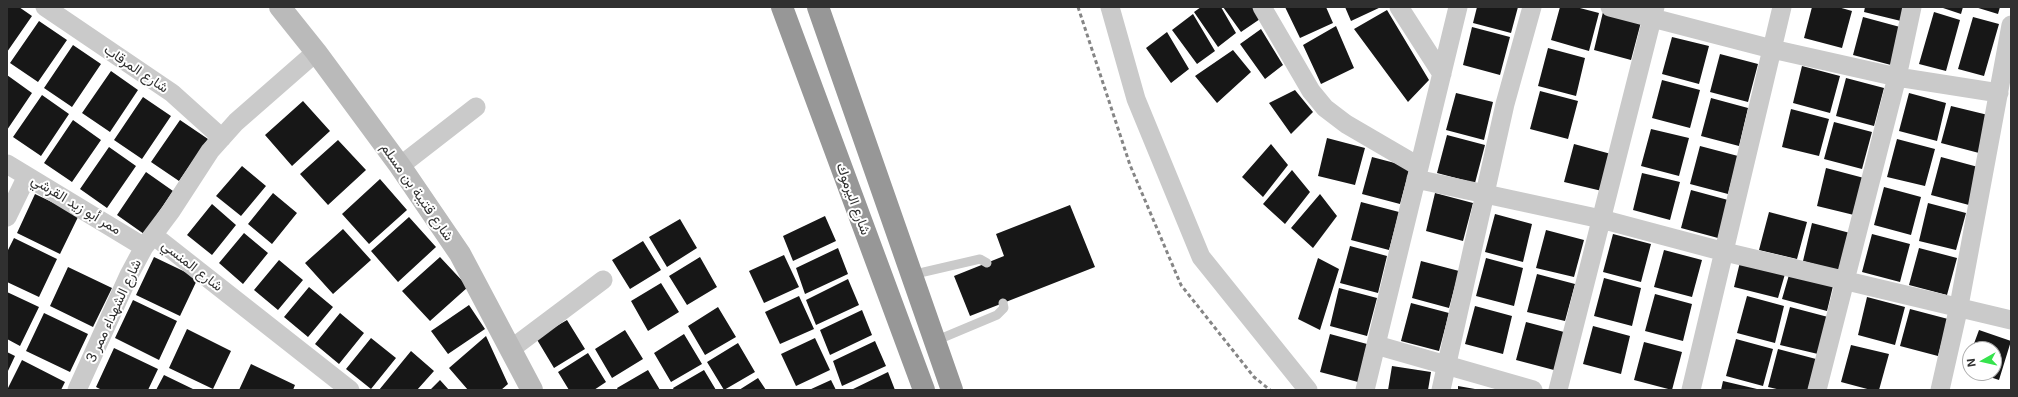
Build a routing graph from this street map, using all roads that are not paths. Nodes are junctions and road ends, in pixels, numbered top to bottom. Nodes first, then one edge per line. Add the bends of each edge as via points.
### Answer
1 (45, 7) edge
2 (280, 7) edge
3 (782, 7) edge
4 (818, 7) edge
5 (1110, 7) edge
6 (1262, 7) edge
7 (1399, 7) edge
8 (1458, 7) edge
9 (1532, 7) edge
10 (1610, 7) edge
11 (1782, 7) edge
12 (1912, 7) edge
13 (1654, 13) edge
14 (2011, 25) edge
15 (1772, 49) junction
16 (316, 52) junction
17 (1442, 74) junction
18 (1896, 77) junction
19 (1999, 93) junction
20 (476, 107) dead end
21 (222, 138) junction
22 (7, 164) edge
23 (400, 166) junction
24 (1417, 172) junction
25 (27, 176) junction
26 (1485, 194) junction
27 (7, 217) edge
28 (1602, 219) junction
29 (149, 241) junction
30 (1725, 252) junction
31 (987, 263) dead end
32 (911, 275) junction
33 (603, 280) dead end
34 (1844, 281) junction
35 (1003, 303) dead end
36 (1959, 306) junction
37 (2011, 320) edge
38 (934, 342) junction
39 (1376, 345) junction
40 (511, 349) junction
41 (1447, 365) junction
42 (77, 390) edge
43 (350, 390) edge
44 (532, 390) edge
45 (924, 390) edge
46 (952, 390) edge
47 (1308, 390) edge
48 (1366, 390) edge
49 (1441, 390) edge
50 (1533, 390) edge
51 (1558, 390) edge
52 (1691, 390) edge
53 (1817, 390) edge
54 (1940, 390) edge

1 - 21 street, شارع المرقاب via 172,93
2 - 16 street, شارع قتيبة بن مسلم
3 - 45 highway, شارع اليرموك
4 - 32 highway, شارع اليرموك
5 - 47 street via 1136,99 1201,257
6 - 24 street via 1311,91 1325,108
7 - 17 street
8 - 17 street
9 - 26 street via 1505,104
10 - 13 street
11 - 15 street
12 - 18 street
13 - 15 street
13 - 28 street
14 - 19 street
15 - 18 street
15 - 30 street
16 - 21 street, شارع المنسي via 254,106
16 - 23 street, شارع قتيبة بن مسلم
17 - 24 street
18 - 19 street
18 - 34 street
19 - 36 street
20 - 23 street
21 - 29 street, شارع المنسي via 210,151
22 - 25 street, ممر أبو زيد القرشي
23 - 40 street, شارع قتيبة بن مسلم via 460,254
24 - 26 street
24 - 39 street
25 - 27 street
25 - 29 street, ممر أبو زيد القرشي
26 - 28 street
26 - 41 street
28 - 30 street
28 - 51 street
29 - 42 street, شارع الشهداء ممر 3 via 129,275
29 - 43 street, شارع المنسي
30 - 34 street
30 - 52 street
31 - 32 lane via 980,259
32 - 38 highway, شارع اليرموك
33 - 40 street
34 - 36 street
34 - 53 street
35 - 38 lane via 1004,308 997,315
36 - 37 street
36 - 54 street
38 - 46 highway, شارع اليرموك
39 - 41 street
39 - 48 street
40 - 44 street, شارع قتيبة بن مسلم
41 - 49 street
41 - 50 street

